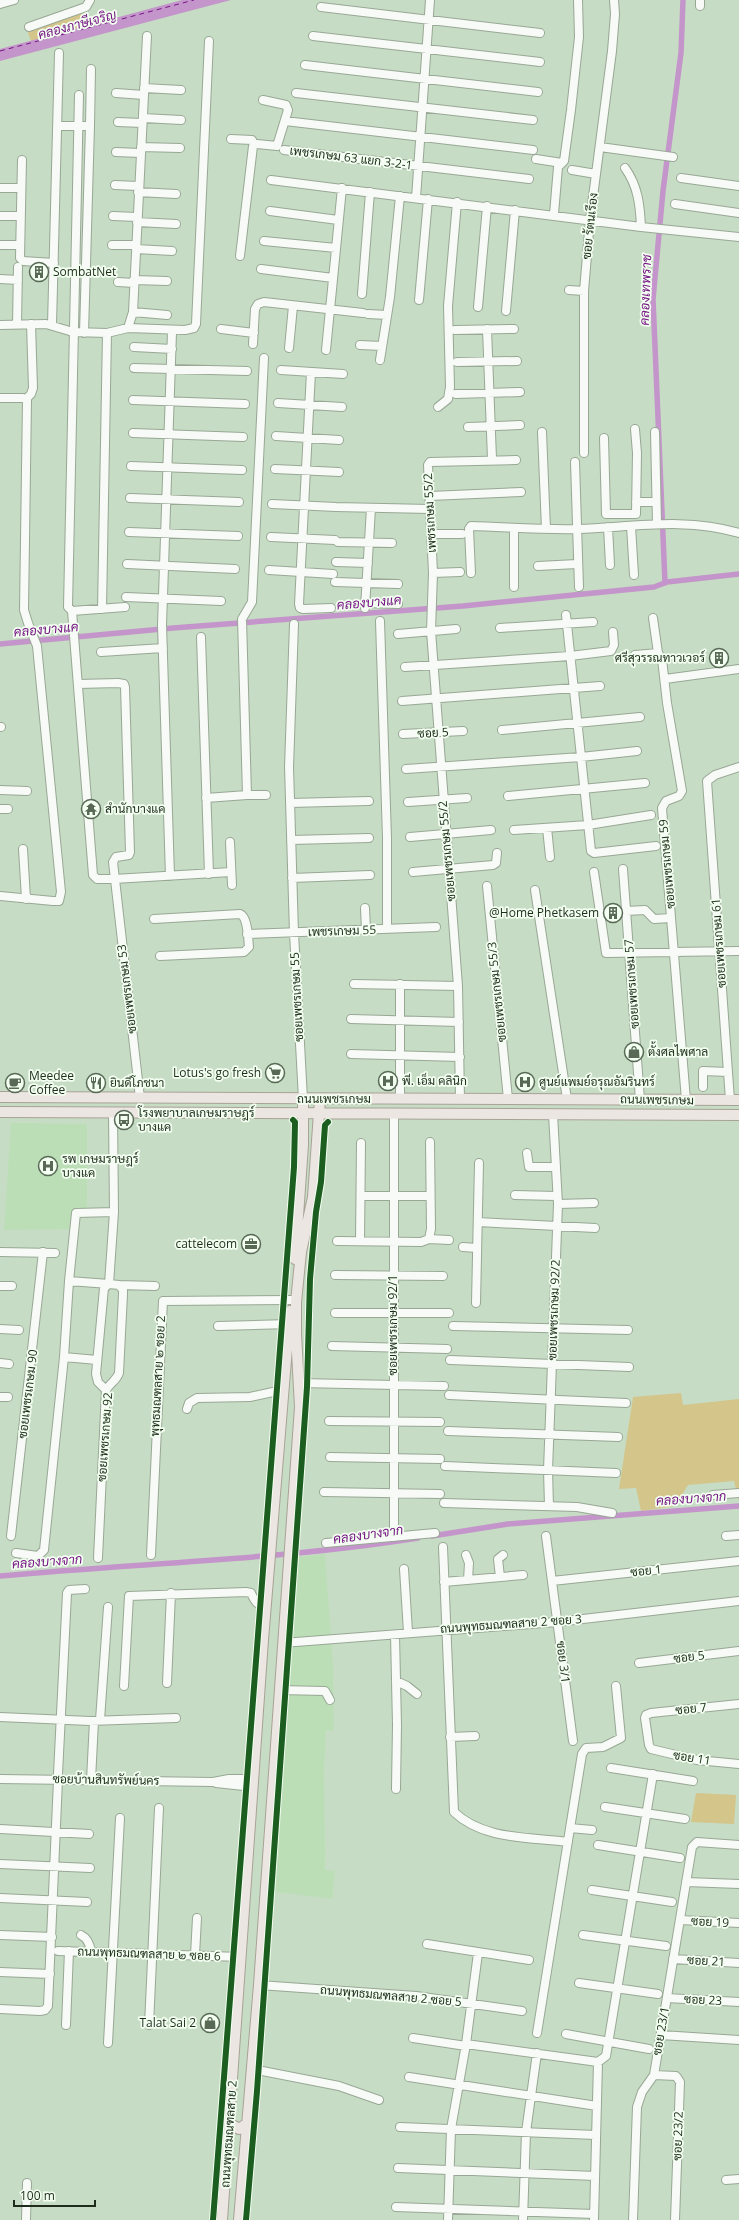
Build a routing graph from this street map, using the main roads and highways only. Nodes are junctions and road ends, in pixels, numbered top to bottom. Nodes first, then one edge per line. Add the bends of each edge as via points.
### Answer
1 (0, 1097) edge
2 (303, 1099) junction
3 (320, 1099) junction
4 (474, 1099) junction
5 (735, 1100) edge
6 (0, 1112) edge
7 (303, 1114) junction
8 (319, 1114) junction
9 (475, 1114) junction
10 (739, 1115) edge
11 (300, 1387) junction
12 (284, 1391) junction
13 (229, 2123) junction
14 (248, 2123) junction
15 (228, 2143) junction
16 (245, 2147) junction
17 (222, 2220) edge
18 (239, 2220) edge

1 - 2 main road, ถนนเพชรเกษม
2 - 3 main road, ถนนเพชรเกษม
2 - 7 main road, ถนนพุทธมณฑลสาย 2
3 - 4 main road, ถนนเพชรเกษม
3 - 8 main road, ถนนพุทธมณฑลสาย 2
4 - 5 main road, ถนนเพชรเกษม
4 - 9 main road
6 - 7 main road, ถนนเพชรเกษม
7 - 8 main road, ถนนเพชรเกษม
7 - 12 main road, ถนนพุทธมณฑลสาย 2
8 - 9 main road, ถนนเพชรเกษม
8 - 11 main road, ถนนพุทธมณฑลสาย 2 via 313,1197 302,1252 296,1302
9 - 10 main road, ถนนเพชรเกษม
11 - 12 main road
11 - 14 main road, ถนนพุทธมณฑลสาย 2
12 - 13 main road, ถนนพุทธมณฑลสาย 2
13 - 14 main road via 239,2128
13 - 15 main road, ถนนพุทธมณฑลสาย 2
14 - 16 main road, ถนนพุทธมณฑลสาย 2
15 - 16 main road via 233,2138 239,2138
15 - 17 main road, ถนนพุทธมณฑลสาย 2
16 - 18 main road, ถนนพุทธมณฑลสาย 2

